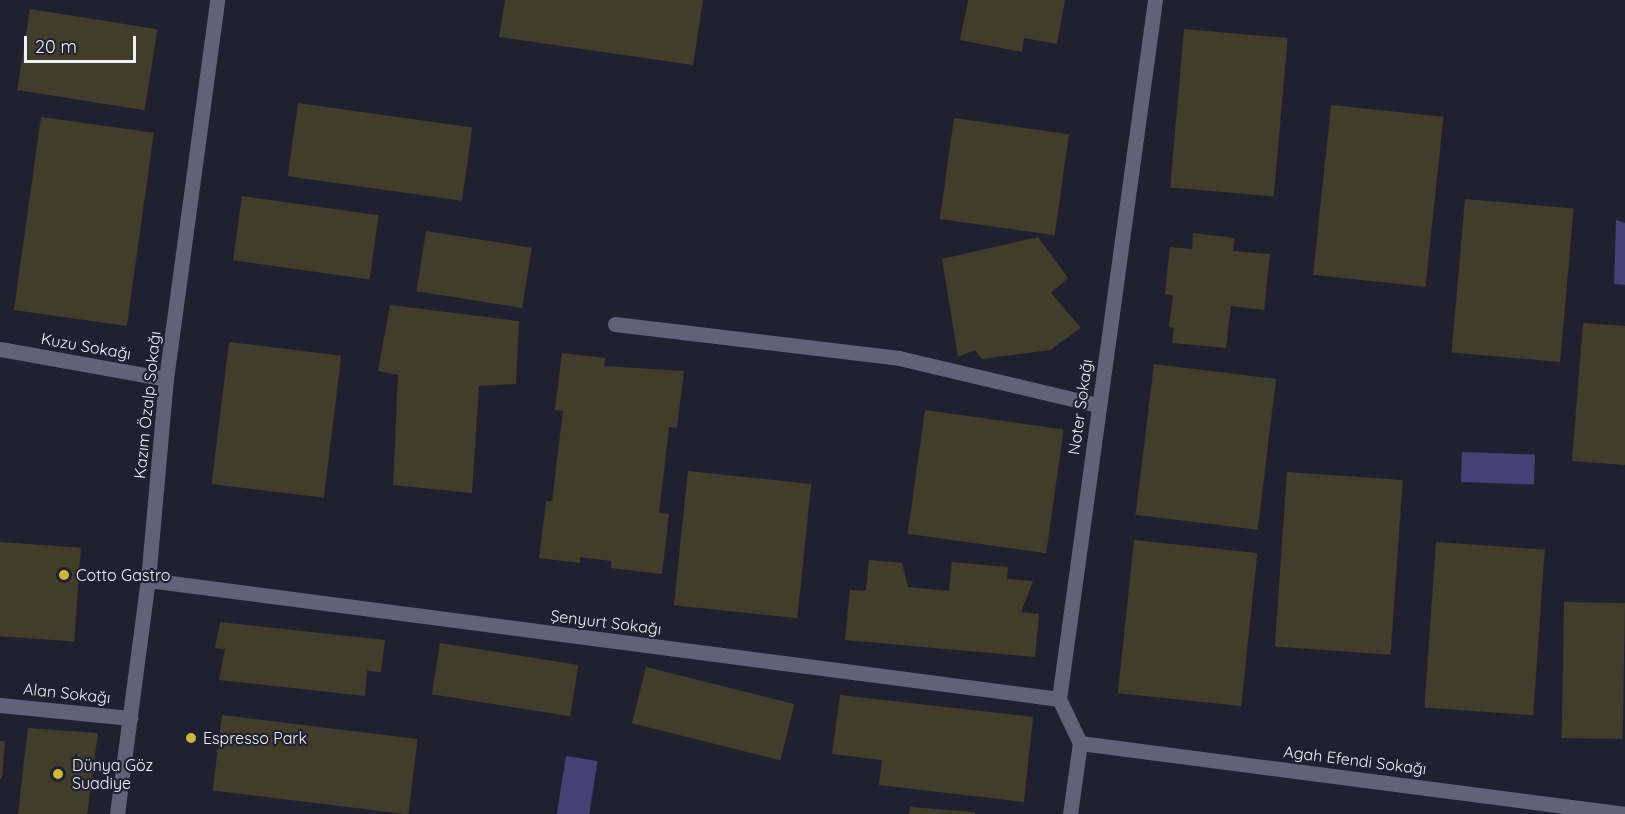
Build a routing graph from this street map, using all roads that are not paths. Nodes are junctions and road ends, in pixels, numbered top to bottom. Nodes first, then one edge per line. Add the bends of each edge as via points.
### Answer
1 (217, 0) edge
2 (1155, 0) edge
3 (615, 324) dead end
4 (0, 349) edge
5 (166, 379) junction
6 (1098, 405) junction
7 (148, 580) junction
8 (1059, 699) junction
9 (0, 705) edge
10 (130, 718) junction
11 (1080, 743) junction
12 (1625, 813) edge
13 (117, 814) edge
14 (1070, 814) edge

1 - 5 street, Kazım Özalp Sokağı
2 - 6 street, Noter Sokağı
3 - 6 street via 899,358
4 - 5 street, Kuzu Sokağı
5 - 7 street, Kazım Özalp Sokağı
6 - 8 street, Noter Sokağı
7 - 8 street, Şenyurt Sokağı
7 - 10 street, Kazım Özalp Sokağı
8 - 11 street
9 - 10 street, Alan Sokağı
10 - 13 street, Kazım Özalp Sokağı
11 - 12 street, Agah Efendi Sokağı
11 - 14 street

